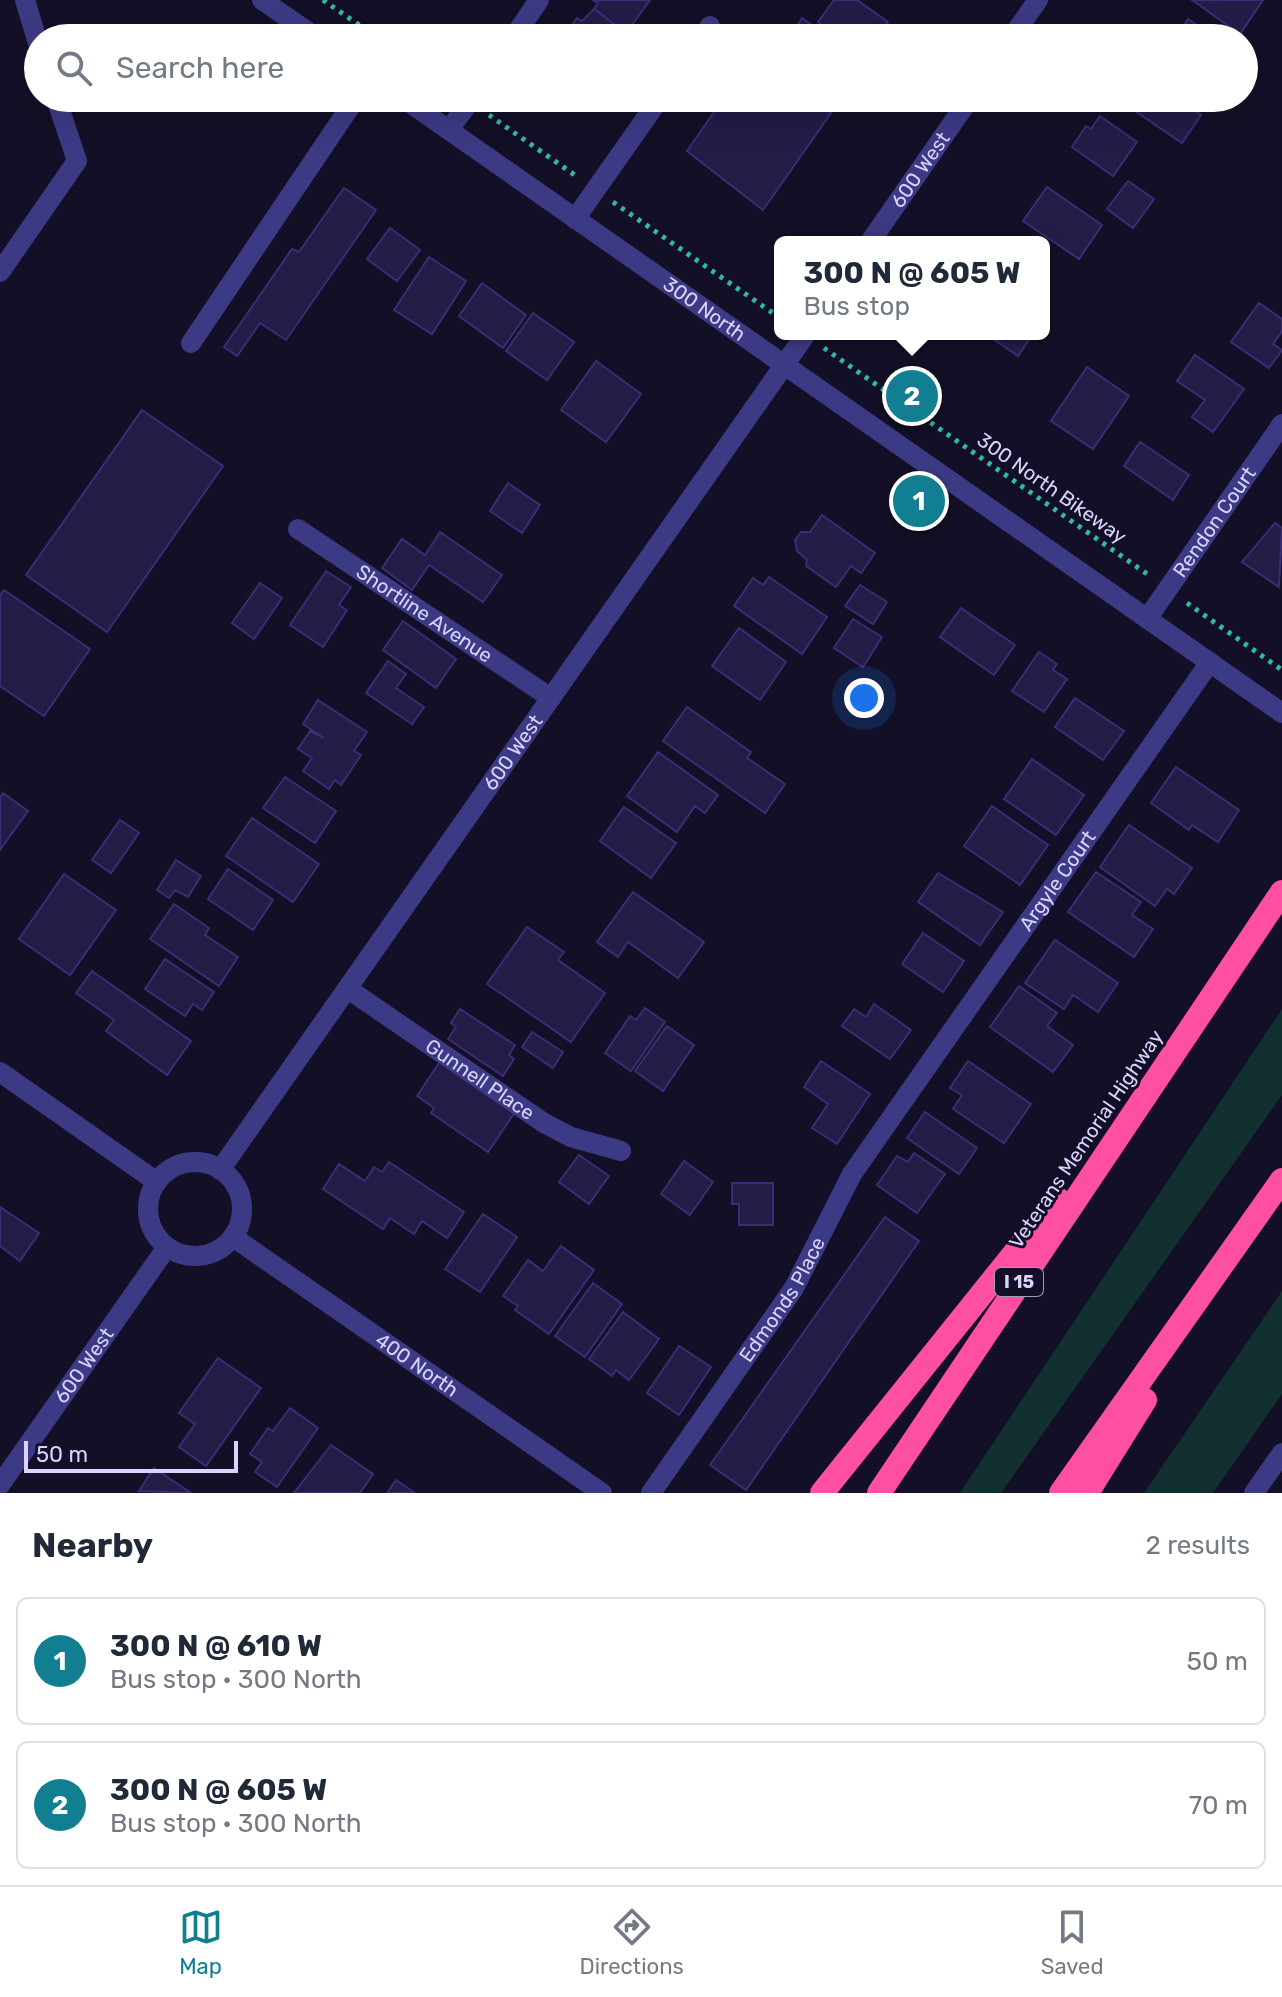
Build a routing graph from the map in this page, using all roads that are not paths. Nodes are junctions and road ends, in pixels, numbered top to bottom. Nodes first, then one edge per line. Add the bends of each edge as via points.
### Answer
1 (25, 0) edge
2 (262, 0) edge
3 (539, 0) edge
4 (1038, 0) edge
5 (32, 24) edge
6 (297, 24) edge
7 (523, 24) edge
8 (1021, 24) edge
9 (61, 112) edge
10 (347, 112) edge
11 (423, 112) edge
12 (462, 112) edge
13 (650, 112) edge
14 (960, 112) edge
15 (449, 130) junction
16 (575, 219) junction
17 (874, 236) edge
18 (0, 272) edge
19 (801, 340) edge
20 (191, 343) dead end
21 (784, 364) junction
22 (1282, 424) edge
23 (298, 529) dead end
24 (1147, 619) junction
25 (1210, 662) junction
26 (551, 698) junction
27 (1282, 713) edge
28 (1282, 892) edge
29 (348, 989) junction
30 (0, 1072) edge
31 (1159, 1072) junction
32 (903, 1100) joint
33 (621, 1151) dead end
34 (220, 1170) junction
35 (1282, 1180) edge
36 (157, 1182) junction
37 (233, 1237) junction
38 (167, 1247) junction
39 (1282, 1453) edge
40 (0, 1485) edge
41 (1260, 1491) edge
42 (602, 1493) edge
43 (651, 1493) edge
44 (822, 1493) edge
45 (879, 1493) edge
46 (1061, 1493) edge
47 (1087, 1493) edge

1 - 5 street
2 - 6 street
3 - 7 street
4 - 8 street
9 - 18 street via 77,161
10 - 20 street
11 - 15 street, 300 North
12 - 15 street
13 - 16 street
14 - 17 street, 600 West
15 - 16 street, 300 North
16 - 21 street, 300 North
19 - 21 street, 600 West
21 - 24 street, 300 North
21 - 26 street, 600 West
22 - 24 street, Rendon Court
23 - 26 street, Shortline Avenue
24 - 25 street, 300 North
25 - 27 street, 300 North
25 - 32 street, Argyle Court
26 - 29 street, 600 West
28 - 31 highway, Veterans Memorial Highway / I 15
29 - 33 street, Gunnell Place via 544,1123
29 - 34 street, 600 West
30 - 36 street
31 - 44 highway
31 - 45 highway, Veterans Memorial Highway / I 15
32 - 43 street, Edmonds Place via 842,1190 794,1288
34 - 36 street via 186,1163
34 - 37 street via 241,1201
35 - 46 highway
35 - 47 highway
36 - 38 street via 148,1216
37 - 38 street via 202,1255
37 - 42 street, 400 North
38 - 40 street, 600 West
39 - 41 street

